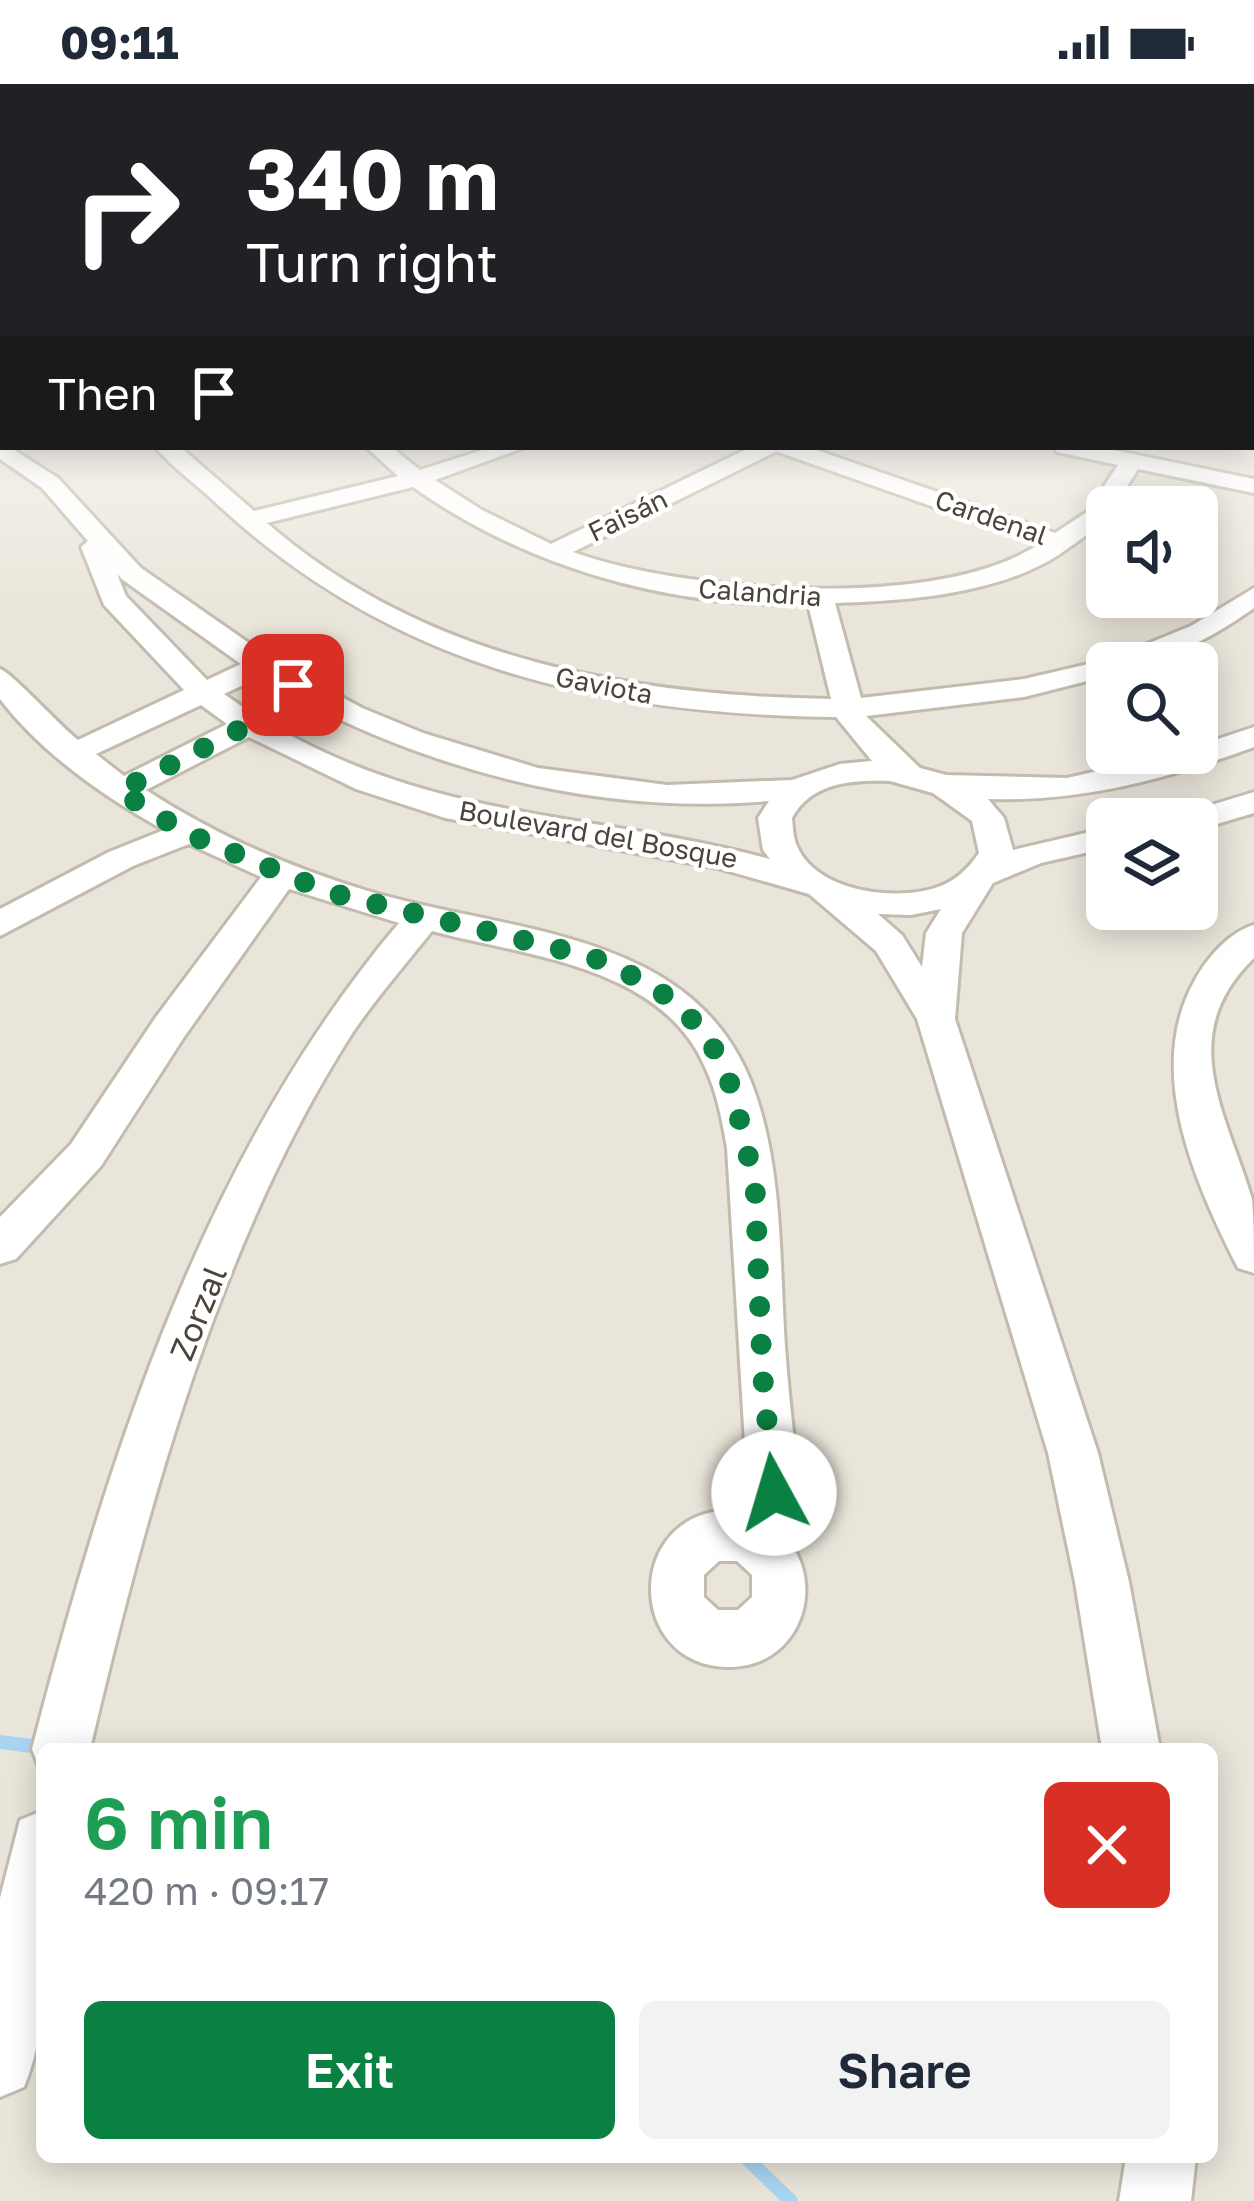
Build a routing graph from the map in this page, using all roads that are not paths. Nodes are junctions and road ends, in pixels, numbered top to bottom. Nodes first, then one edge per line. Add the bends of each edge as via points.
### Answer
1 (3, 450) edge
2 (169, 450) edge
3 (381, 450) edge
4 (506, 450) edge
5 (763, 450) edge
6 (795, 450) edge
7 (1078, 450) edge
8 (1131, 462) junction
9 (415, 479) junction
10 (1254, 486) edge
11 (250, 520) junction
12 (92, 534) junction
13 (1060, 543) junction
14 (552, 553) junction
15 (1254, 596) edge
16 (820, 599) junction
17 (1177, 642) edge
18 (262, 665) junction
19 (1086, 673) edge
20 (0, 679) edge
21 (293, 685) junction
22 (203, 693) junction
23 (850, 713) junction
24 (13, 718) edge
25 (247, 727) junction
26 (1254, 736) edge
27 (74, 753) junction
28 (924, 779) junction
29 (804, 786) junction
30 (119, 791) junction
31 (1254, 802) edge
32 (1218, 813) edge
33 (186, 833) junction
34 (1086, 842) edge
35 (281, 875) junction
36 (981, 879) junction
37 (825, 889) junction
38 (423, 918) junction
39 (0, 924) edge
40 (1254, 937) edge
41 (936, 1019) junction
42 (0, 1246) edge
43 (1254, 1255) edge
44 (774, 1493) junction
45 (734, 1536) junction
46 (777, 1571) junction
47 (62, 1743) edge
48 (1130, 1743) edge
49 (36, 1874) edge
50 (0, 2063) edge
51 (1160, 2163) edge
52 (1155, 2201) edge

1 - 12 street via 50,483
2 - 11 street, Gaviota
3 - 9 street, Calandria
4 - 9 street
5 - 14 street, Faisán
6 - 13 street, Cardenal
7 - 8 street
8 - 10 street
8 - 13 street, Calandria via 1102,510
9 - 11 street
9 - 14 street, Calandria
11 - 23 street, Gaviota via 392,616 520,669 690,702
12 - 18 street via 132,574
12 - 22 street via 114,598
13 - 16 street, Calandria via 966,579
14 - 16 street, Calandria via 671,586
15 - 17 street
16 - 23 street
18 - 21 street, Boulevard del Bosque
18 - 22 street
19 - 23 street, Gaviota
20 - 24 street
21 - 25 street via 286,703
21 - 29 street, Boulevard del Bosque via 399,737 513,771 688,797
22 - 25 street, Boulevard del Bosque
22 - 27 street
23 - 28 street via 884,755
23 - 29 street via 837,751
24 - 27 street
25 - 30 street
25 - 37 street, Boulevard del Bosque via 434,806 725,856
26 - 28 street via 1082,788 1028,794
27 - 30 street
28 - 29 street via 856,771
28 - 36 street via 980,809 994,830 996,853
29 - 37 street via 779,808 776,842 790,865
30 - 33 street
31 - 32 street
33 - 35 street
33 - 39 street
34 - 36 street via 1030,854
35 - 38 street
35 - 42 street via 86,1155
36 - 37 street via 918,904
36 - 41 street via 944,933
37 - 41 street via 890,944
38 - 44 street via 592,957 654,986 706,1032 732,1088 755,1184
38 - 47 street, Zorzal via 335,1029 220,1258 136,1484
40 - 43 street via 1225,961 1205,994 1190,1066 1198,1121
41 - 48 street via 1072,1453
44 - 45 street via 766,1519
44 - 46 street
45 - 46 street via 761,1548
45 - 46 street via 695,1545 678,1567 680,1608 700,1630 728,1639 756,1633 780,1599
49 - 50 street
51 - 52 street

